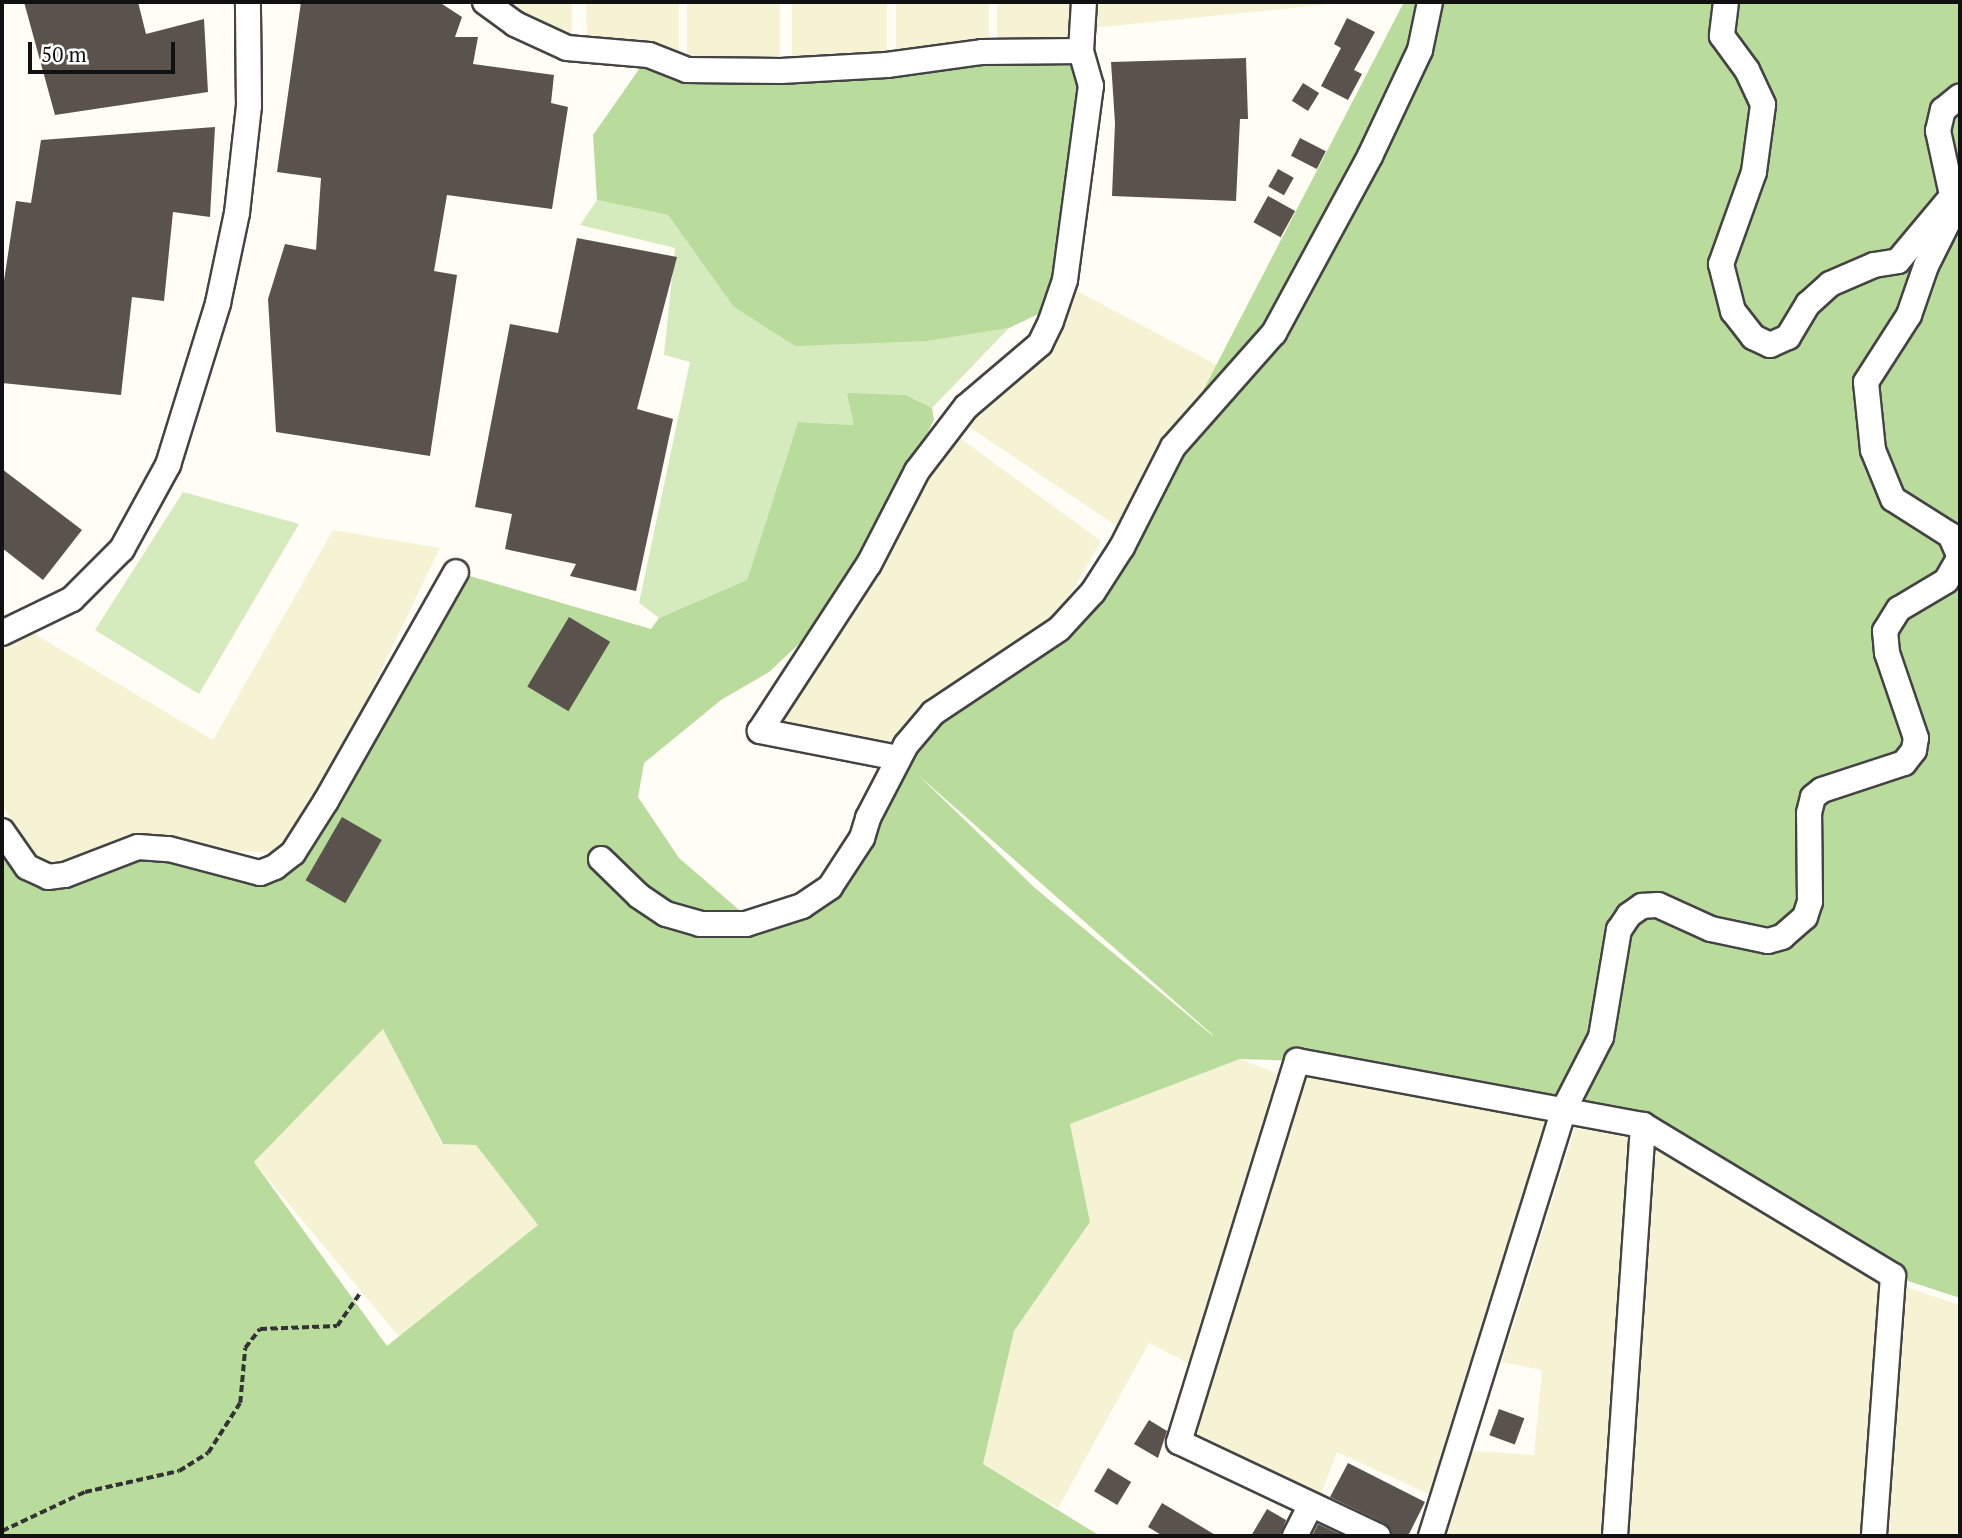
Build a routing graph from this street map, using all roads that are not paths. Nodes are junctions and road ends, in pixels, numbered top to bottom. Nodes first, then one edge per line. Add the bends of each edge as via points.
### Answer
1 (248, 2) edge
2 (485, 2) edge
3 (1084, 2) edge
4 (1430, 2) edge
5 (1726, 2) edge
6 (1080, 51) junction
7 (1960, 96) edge
8 (1952, 195) junction
9 (456, 572) dead end
10 (2, 634) edge
11 (898, 758) junction
12 (2, 831) edge
13 (601, 859) dead end
14 (1564, 1109) junction
15 (1643, 1125) junction
16 (1310, 1506) junction
17 (1295, 1536) edge
18 (1378, 1536) edge
19 (1432, 1536) edge
20 (1615, 1536) edge
21 (1874, 1536) edge

1 - 10 street via 249,106 237,213 218,303 168,465 122,549 72,599
2 - 6 street via 515,24 567,48 649,55 687,70 781,71 887,65 982,52
3 - 6 street
4 - 11 street via 1420,50 1370,156 1274,333 1173,447 1122,547 1093,592 1059,629 933,713
5 - 8 street via 1723,36 1747,70 1763,105 1754,172 1721,264 1733,311 1753,337 1770,345 1788,337 1808,304 1830,284 1874,265 1898,261
6 - 11 street via 1091,86 1065,280 1051,321 1040,344 966,407 917,471 869,564 760,731
7 - 8 street via 1943,110 1938,131
8 - 14 street via 1951,216 1909,315 1866,382 1873,450 1893,499 1950,535 1960,558 1946,581 1899,609 1885,631 1887,653 1916,738 1914,750 1904,763 1822,790 1814,797 1809,814 1810,902 1805,918 1782,937 1768,941 1711,929 1658,905 1642,906 1629,915 1614,948 1601,1037
9 - 12 street via 326,801 293,853 275,867 260,873 169,849 138,847 65,876 48,877 27,867
11 - 13 street via 849,860 830,887 802,906 736,925 701,924 666,914 639,896
14 - 15 street
14 - 16 street via 1297,1060 1179,1442
14 - 19 street
15 - 20 street
15 - 21 street via 1893,1276
16 - 17 street
16 - 18 street

